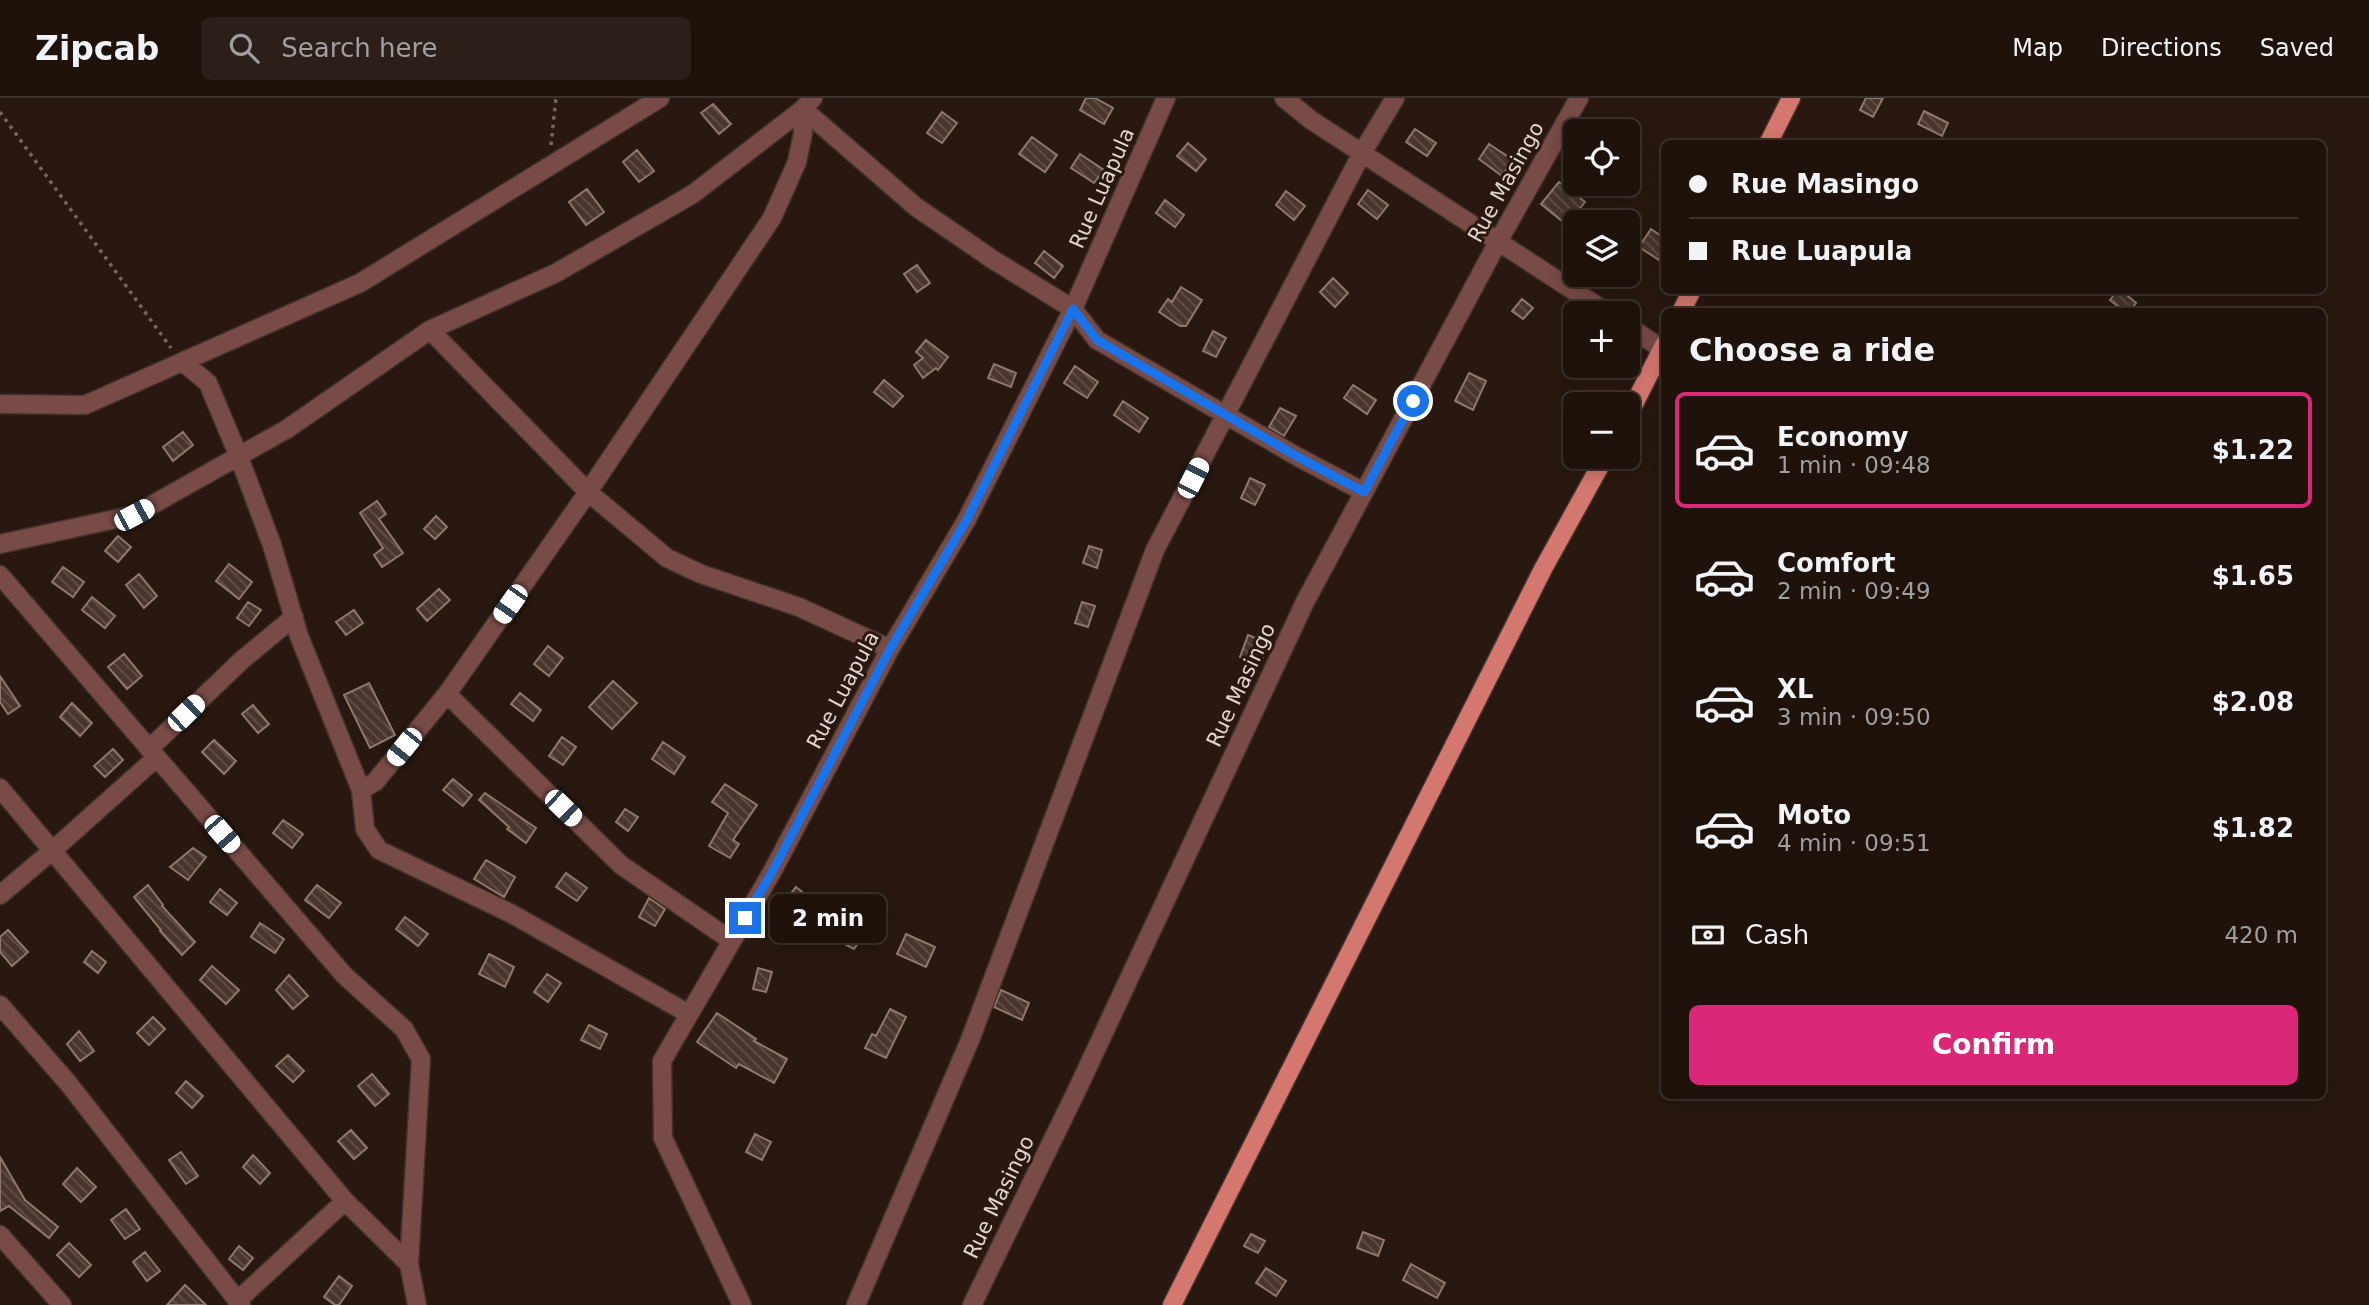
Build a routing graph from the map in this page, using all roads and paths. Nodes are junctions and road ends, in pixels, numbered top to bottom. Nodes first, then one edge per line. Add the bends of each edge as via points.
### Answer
1 (555, 98) edge
2 (660, 98) edge
3 (1166, 98) edge
4 (1284, 98) edge
5 (1395, 98) edge
6 (1580, 98) edge
7 (1791, 98) edge
8 (808, 103) edge
9 (0, 112) edge
10 (1770, 140) edge
11 (1362, 153) junction
12 (549, 166) junction
13 (1499, 240) junction
14 (1590, 301) edge
15 (1073, 309) junction
16 (430, 330) junction
17 (1640, 333) edge
18 (1661, 346) edge
19 (1661, 351) edge
20 (183, 362) junction
21 (1640, 392) edge
22 (0, 404) edge
23 (1225, 415) junction
24 (239, 457) junction
25 (1598, 469) edge
26 (588, 492) junction
27 (1364, 492) junction
28 (0, 544) edge
29 (0, 575) edge
30 (294, 617) junction
31 (890, 649) junction
32 (447, 694) junction
33 (152, 754) junction
34 (0, 788) edge
35 (361, 790) junction
36 (52, 851) junction
37 (0, 895) edge
38 (732, 941) junction
39 (0, 1005) edge
40 (690, 1014) junction
41 (345, 1201) junction
42 (0, 1235) edge
43 (409, 1264) junction
44 (239, 1303) edge
45 (62, 1305) edge
46 (417, 1305) edge
47 (742, 1305) edge
48 (856, 1305) edge
49 (972, 1305) edge
50 (1172, 1305) edge

1 - 12 path
2 - 12 street
3 - 15 street, Rue Luapula
4 - 11 street
5 - 11 street
6 - 13 street, Rue Masingo
7 - 10 main road
8 - 15 street via 916,207
8 - 16 street via 693,194 556,273
8 - 26 street via 797,162 772,218
9 - 20 path
11 - 13 street
11 - 23 street
12 - 20 street via 360,283
13 - 14 street
13 - 27 street, Rue Masingo
15 - 23 street via 1097,340
15 - 31 street, Rue Luapula via 966,521
16 - 24 street
16 - 26 street
17 - 18 street
19 - 21 main road
20 - 22 street via 85,405
20 - 24 street via 208,383
23 - 27 street
23 - 48 street via 1156,550 970,1040
24 - 28 street via 134,515
24 - 30 street
25 - 50 main road via 1543,569
26 - 31 street via 667,558 799,607
26 - 32 street
27 - 49 street, Rue Masingo via 1306,602
29 - 33 street
30 - 33 street via 242,660
30 - 35 street
31 - 38 street, Rue Luapula
32 - 35 street via 375,782
32 - 38 street via 621,865
33 - 36 street
33 - 43 street via 344,975 404,1030 421,1059
34 - 36 street
35 - 40 street via 365,829 379,850 512,914
36 - 37 street
36 - 41 street
38 - 40 street, Rue Luapula
39 - 44 street via 68,1083
40 - 47 street, Rue Luapula via 662,1061 663,1138
41 - 43 street
41 - 44 street
42 - 45 street
43 - 46 street

